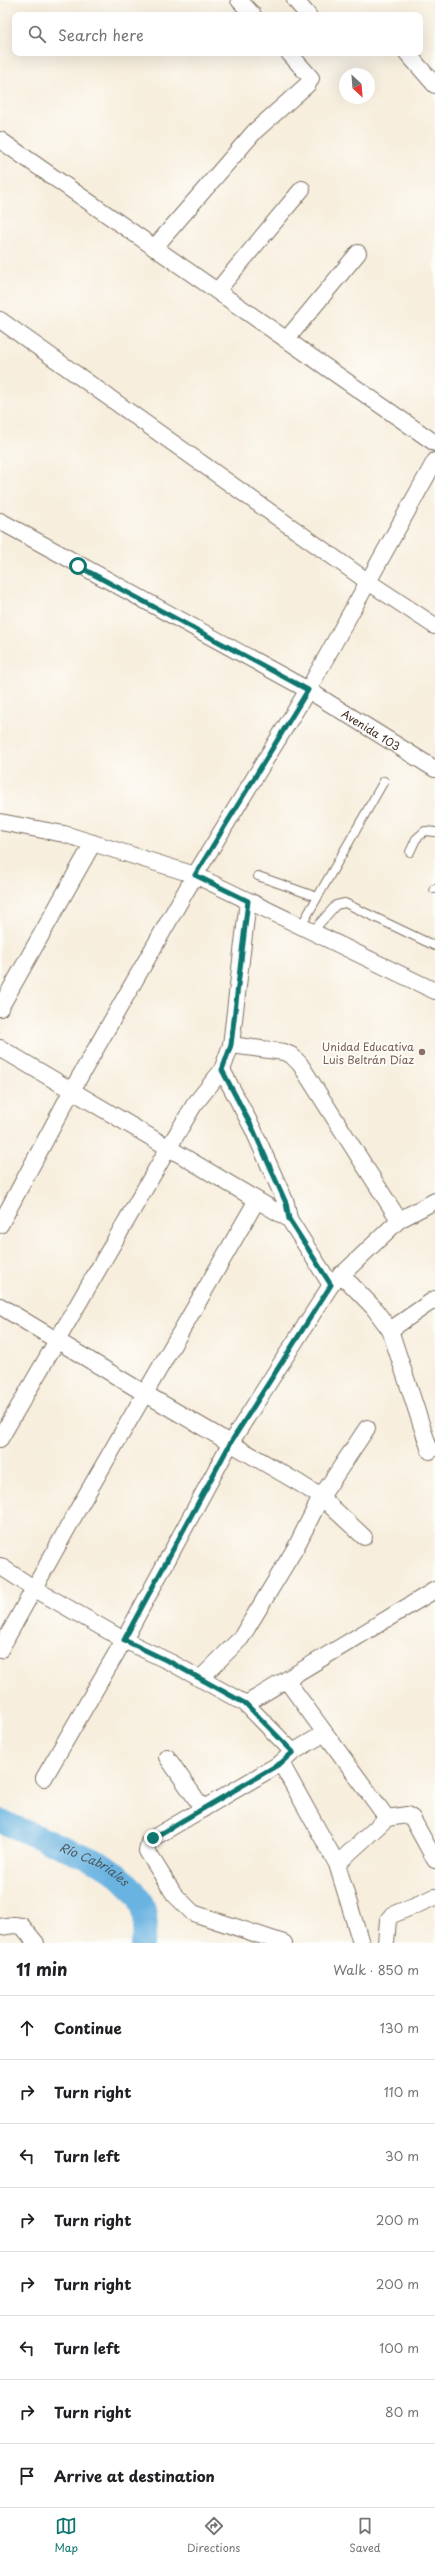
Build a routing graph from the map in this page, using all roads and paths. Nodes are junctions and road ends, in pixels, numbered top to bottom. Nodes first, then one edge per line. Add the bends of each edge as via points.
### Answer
1 (239, 0) edge
2 (295, 0) edge
3 (250, 12) edge
4 (305, 12) edge
5 (292, 56) edge
6 (409, 56) edge
7 (435, 85) edge
8 (0, 140) edge
9 (302, 189) dead end
10 (154, 248) junction
11 (358, 253) dead end
12 (217, 291) junction
13 (0, 320) edge
14 (286, 340) junction
15 (435, 443) edge
16 (435, 461) edge
17 (0, 521) edge
18 (367, 581) junction
19 (435, 626) edge
20 (308, 690) junction
21 (435, 769) edge
22 (384, 781) dead end
23 (0, 822) edge
24 (435, 832) edge
25 (93, 843) junction
26 (410, 852) dead end
27 (195, 875) junction
28 (258, 876) dead end
29 (318, 897) junction
30 (248, 901) junction
31 (306, 929) junction
32 (435, 946) edge
33 (435, 991) edge
34 (0, 1008) edge
35 (231, 1045) junction
36 (0, 1048) edge
37 (222, 1070) junction
38 (72, 1092) junction
39 (169, 1147) junction
40 (257, 1200) junction
41 (435, 1202) edge
42 (289, 1219) junction
43 (399, 1220) junction
44 (0, 1225) edge
45 (336, 1280) junction
46 (435, 1298) edge
47 (0, 1306) edge
48 (390, 1330) junction
49 (57, 1340) junction
50 (144, 1394) junction
51 (367, 1428) dead end
52 (0, 1439) edge
53 (231, 1442) junction
54 (430, 1451) dead end
55 (321, 1497) junction
56 (364, 1537) dead end
57 (0, 1566) edge
58 (35, 1589) junction
59 (435, 1590) edge
60 (124, 1640) junction
61 (0, 1650) edge
62 (200, 1679) junction
63 (287, 1681) junction
64 (246, 1704) junction
65 (325, 1733) junction
66 (293, 1752) junction
67 (167, 1758) dead end
68 (281, 1763) junction
69 (44, 1778) dead end
70 (203, 1808) junction
71 (387, 1818) junction
72 (435, 1860) edge
73 (337, 1864) junction
74 (435, 1897) edge
75 (0, 1927) edge
76 (36, 1943) edge
77 (284, 1943) edge
78 (361, 1943) edge
79 (386, 1943) edge

1 - 3 street
2 - 4 street
5 - 10 street via 311,78 308,84 255,131
6 - 7 street
8 - 10 street
9 - 12 street
10 - 12 street
11 - 14 street
12 - 14 street
13 - 18 street
14 - 15 street
16 - 18 street
17 - 20 street, Avenida 103
18 - 19 street
18 - 20 street
20 - 21 street, Avenida 103
20 - 27 street
22 - 29 lane
23 - 25 street via 64,834
24 - 26 lane via 425,832 416,839
25 - 27 street
25 - 34 street
27 - 30 street
27 - 38 street
28 - 29 lane
29 - 31 lane
30 - 31 street
30 - 35 street
31 - 32 lane via 336,905 345,903
31 - 33 street
35 - 37 street
35 - 43 street via 284,1052 300,1064
36 - 38 street
37 - 39 street via 194,1105
37 - 42 street via 253,1129 286,1203
38 - 39 street
38 - 44 street
39 - 40 street
39 - 49 street
40 - 42 street
40 - 50 street
41 - 43 street
42 - 45 street
43 - 45 street
45 - 48 street via 373,1307
45 - 53 street
46 - 48 street
47 - 49 street
48 - 54 street
49 - 50 street
49 - 52 street
50 - 53 street
50 - 58 street
51 - 55 street
53 - 55 street
53 - 60 street
55 - 56 street
55 - 62 street via 296,1547 241,1638
57 - 58 street
58 - 60 street
58 - 61 street
59 - 63 street
60 - 62 street
60 - 69 street
62 - 64 street
63 - 64 street
63 - 65 street
64 - 66 street
65 - 66 street
65 - 71 street
66 - 68 street
67 - 70 street
68 - 70 street
68 - 73 street
70 - 77 street via 153,1838 149,1842 147,1852 174,1894 193,1913
71 - 72 street via 407,1815 412,1818
71 - 73 street
73 - 78 street
74 - 79 street via 392,1914 388,1920
75 - 76 street via 22,1926

